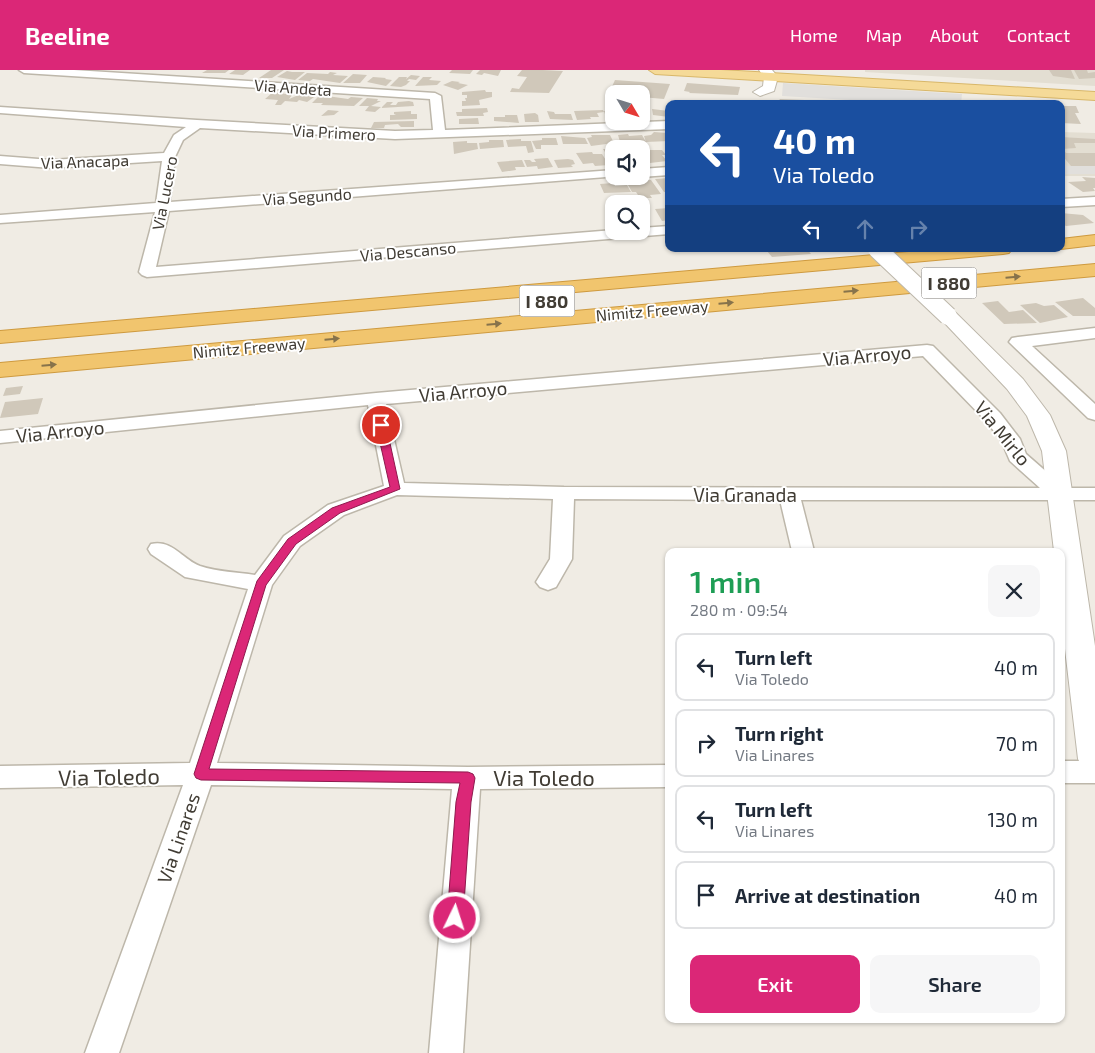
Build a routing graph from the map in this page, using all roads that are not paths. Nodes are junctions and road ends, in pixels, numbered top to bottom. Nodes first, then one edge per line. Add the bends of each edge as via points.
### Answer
1 (24, 70) edge
2 (655, 70) edge
3 (790, 70) edge
4 (764, 73) edge
5 (1095, 88) edge
6 (1095, 96) edge
7 (760, 98) edge
8 (0, 110) edge
9 (197, 124) junction
10 (665, 125) edge
11 (439, 133) junction
12 (170, 157) junction
13 (0, 160) edge
14 (665, 171) edge
15 (650, 172) edge
16 (605, 175) edge
17 (1095, 201) edge
18 (1065, 203) edge
19 (162, 206) junction
20 (1, 220) edge
21 (665, 230) edge
22 (1095, 240) edge
23 (1065, 244) edge
24 (880, 252) edge
25 (970, 252) edge
26 (1095, 252) edge
27 (1095, 270) edge
28 (148, 272) joint
29 (1095, 333) edge
30 (0, 337) edge
31 (0, 350) edge
32 (927, 350) joint
33 (0, 370) edge
34 (376, 399) junction
35 (1095, 414) edge
36 (0, 437) edge
37 (395, 489) junction
38 (564, 493) junction
39 (1059, 493) junction
40 (789, 494) junction
41 (1095, 494) edge
42 (802, 548) edge
43 (158, 549) dead end
44 (548, 582) dead end
45 (261, 584) junction
46 (1095, 759) edge
47 (1065, 772) edge
48 (1095, 772) edge
49 (201, 774) junction
50 (665, 776) edge
51 (0, 777) edge
52 (468, 778) junction
53 (99, 1053) edge
54 (446, 1053) edge

1 - 11 street, Via Andeta via 435,96
2 - 4 main road
3 - 5 main road
4 - 6 main road
4 - 7 street via 769,88
8 - 9 street, Via Primero
9 - 11 street, Via Primero via 365,134
9 - 12 street, Via Lucero via 178,138
10 - 11 street, Via Primero
12 - 13 street, Via Anacapa via 51,164
12 - 19 street, Via Lucero
14 - 15 street
16 - 19 street, Via Segundo
17 - 18 street
19 - 20 street, Via Segundo
19 - 28 street, Via Lucero
21 - 28 street, Via Descanso
22 - 23 highway
24 - 39 street, bridge via 1014,384 1038,415 1054,451
25 - 30 highway, Nimitz Freeway / I 880
26 - 31 highway, I 880
33 -> 27 highway, Nimitz Freeway / I 880
29 - 35 street via 1018,342
32 - 34 street, Via Arroyo
32 - 39 street, Via Mirlo via 993,416 1010,440 1017,457
34 - 36 street, Via Arroyo
34 - 37 street
37 - 38 street, Via Granada
37 - 45 street, Via Linares via 336,510 292,541
38 - 40 street, Via Granada
38 - 44 street via 561,559
39 - 40 street, Via Granada
39 - 41 street, Via Granada
39 - 46 street
40 - 42 street
43 - 45 street via 193,572
45 - 49 street, Via Linares
47 - 48 street
49 - 51 street, Via Toledo
49 - 52 street, Via Toledo
49 - 53 street, Via Linares
50 - 52 street, Via Toledo
52 - 54 street

